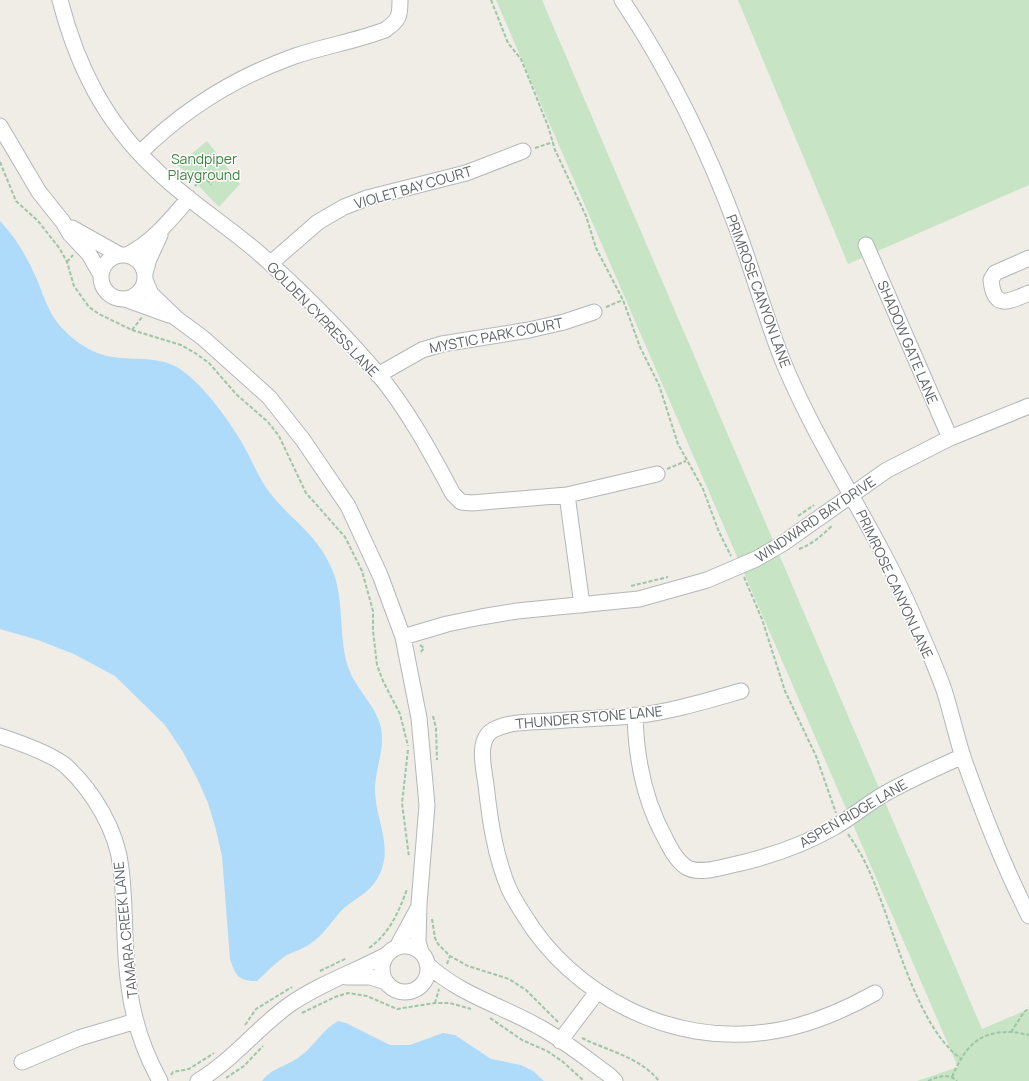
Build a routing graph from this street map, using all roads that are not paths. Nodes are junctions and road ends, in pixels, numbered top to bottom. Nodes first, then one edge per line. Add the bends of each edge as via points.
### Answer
1 (60, 0) edge
2 (400, 0) edge
3 (622, 0) edge
4 (0, 126) edge
5 (523, 151) road end
6 (140, 153) junction
7 (192, 192) junction
8 (63, 222) junction
9 (162, 230) junction
10 (866, 245) dead end
11 (123, 255) junction
12 (1029, 258) edge
13 (271, 263) junction
14 (101, 275) junction
15 (145, 277) junction
16 (1029, 293) edge
17 (125, 299) junction
18 (594, 312) road end
19 (176, 318) junction
20 (378, 375) junction
21 (1029, 406) edge
22 (950, 438) junction
23 (657, 474) road end
24 (567, 495) junction
25 (852, 495) junction
26 (582, 606) junction
27 (405, 636) junction
28 (741, 691) dead end
29 (635, 716) junction
30 (0, 736) edge
31 (963, 756) junction
32 (419, 904) junction
33 (1029, 916) edge
34 (392, 951) junction
35 (424, 958) junction
36 (339, 978) junction
37 (386, 982) junction
38 (419, 986) junction
39 (462, 989) junction
40 (597, 992) junction
41 (875, 993) dead end
42 (136, 1021) junction
43 (564, 1035) junction
44 (22, 1062) dead end
45 (165, 1079) edge
46 (198, 1081) edge
47 (615, 1081) edge

1 - 6 street, GOLDEN CYPRESS LANE via 67,27 90,85 106,111
2 - 6 street via 397,22 385,30 296,56 238,81 193,107
3 - 25 street, PRIMROSE CANYON LANE via 675,87 703,145 737,229 781,357 799,398
4 - 8 street via 38,192
5 - 13 street, VIOLET BAY COURT via 466,173 367,198 344,207 318,222
6 - 7 street, GOLDEN CYPRESS LANE via 155,170
7 - 9 street
7 - 13 street, GOLDEN CYPRESS LANE
8 - 11 street via 89,239
8 - 14 street via 70,234 89,254
9 - 11 street via 144,245
9 - 15 street via 149,259
10 - 22 street, SHADOW GATE LANE
11 - 14 street via 107,261
11 - 15 street via 139,261
12 - 16 street via 995,273 991,280 994,296 999,301 1007,302
13 - 20 street, GOLDEN CYPRESS LANE via 323,314
14 - 17 street via 105,289 117,298
15 - 17 street via 138,292
15 - 19 street via 151,294
17 - 19 street
18 - 20 street, MYSTIC PARK COURT via 529,330 442,344 417,353
19 - 27 street via 203,338 269,397 303,440 348,506
20 - 24 street, GOLDEN CYPRESS LANE via 410,420 453,494 461,502
21 - 22 street, WINDWARD BAY DRIVE
22 - 25 street, WINDWARD BAY DRIVE via 887,470
23 - 24 street
24 - 26 street
25 - 26 street, WINDWARD BAY DRIVE via 782,544 756,560 732,570 656,595
25 - 31 street, PRIMROSE CANYON LANE via 912,613 943,689
26 - 27 street, WINDWARD BAY DRIVE via 516,611 447,624
27 - 32 street via 419,718 426,805
28 - 29 street, THUNDER STONE LANE via 690,706
29 - 31 street, ASPEN RIDGE LANE via 645,796 656,823 673,854 687,867 700,870 758,860 795,847 834,828 892,790
29 - 40 street, THUNDER STONE LANE via 507,725 493,730 486,737 482,750 491,827 510,891 532,928 553,954 578,979
30 - 42 street, TAMARA CREEK LANE via 27,745 65,765 90,794 110,827 121,867 128,987
31 - 33 street, PRIMROSE CANYON LANE via 1012,884
32 - 34 street via 408,928
32 - 35 street via 418,942
34 - 35 street via 410,946
34 - 36 street
34 - 37 street via 382,969
35 - 38 street via 426,976
35 - 39 street via 442,978
36 - 37 street via 370,977
36 - 46 street via 308,993 289,1006 220,1066
37 - 38 street via 398,990 412,990
38 - 39 street
39 - 43 street via 542,1028
40 - 41 street via 656,1022 689,1031 729,1034 766,1033 802,1025 832,1015
40 - 43 street
42 - 44 street via 79,1038
42 - 45 street, TAMARA CREEK LANE via 152,1067
43 - 47 street

